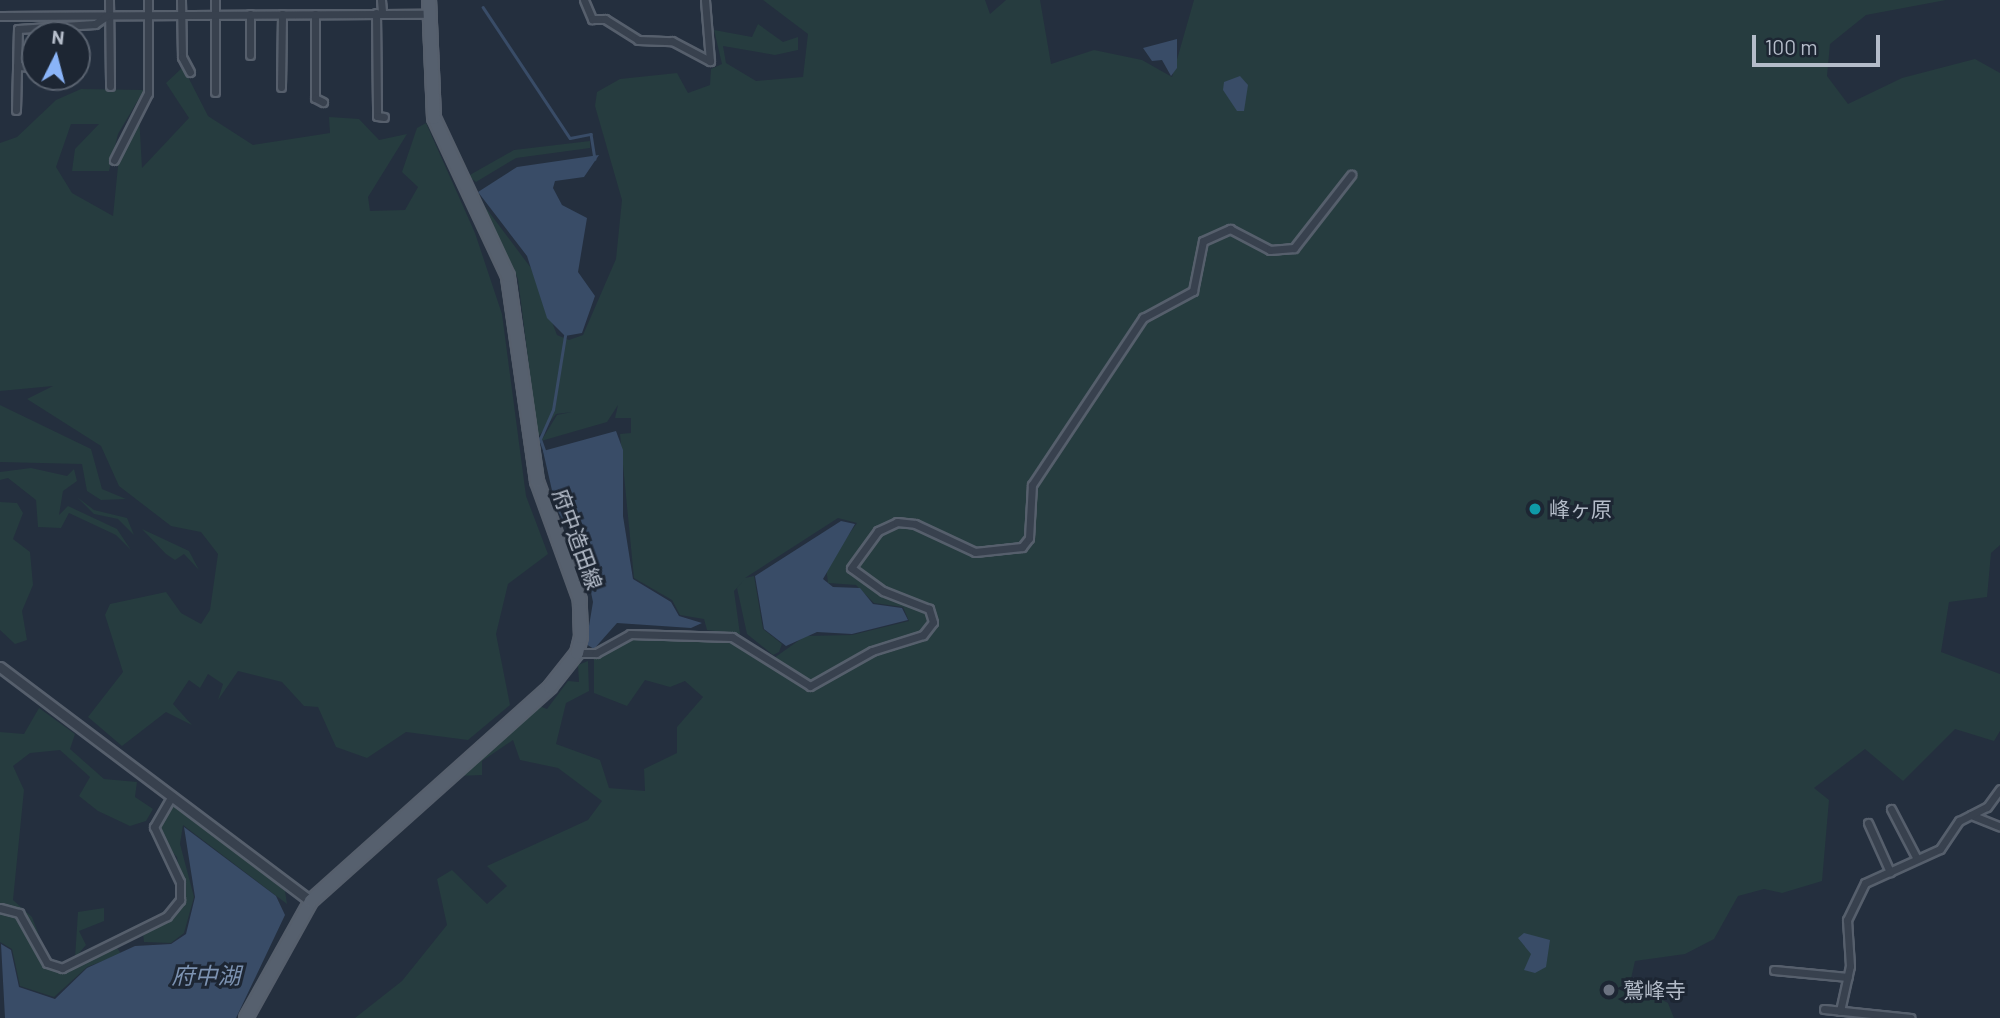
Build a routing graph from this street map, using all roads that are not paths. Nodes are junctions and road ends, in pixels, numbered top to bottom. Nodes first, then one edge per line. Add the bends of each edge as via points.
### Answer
1 (109, 0) edge
2 (148, 0) edge
3 (181, 0) edge
4 (215, 0) edge
5 (382, 0) edge
6 (429, 0) edge
7 (584, 0) edge
8 (705, 0) edge
9 (379, 13) junction
10 (148, 14) junction
11 (181, 14) junction
12 (215, 14) junction
13 (250, 14) junction
14 (282, 14) junction
15 (315, 14) junction
16 (430, 14) junction
17 (109, 15) junction
18 (0, 16) edge
19 (89, 21) edge
20 (21, 26) edge
21 (250, 55) dead end
22 (17, 66) junction
23 (21, 66) edge
24 (190, 72) dead end
25 (110, 86) dead end
26 (281, 87) dead end
27 (215, 92) dead end
28 (323, 102) dead end
29 (16, 110) dead end
30 (384, 117) dead end
31 (114, 160) dead end
32 (1351, 175) dead end
33 (576, 653) junction
34 (0, 667) edge
35 (2000, 789) edge
36 (172, 796) junction
37 (1891, 809) dead end
38 (1971, 815) junction
39 (1868, 823) dead end
40 (2000, 827) edge
41 (1917, 859) junction
42 (1890, 872) junction
43 (311, 901) junction
44 (0, 908) edge
45 (1774, 970) dead end
46 (1848, 977) junction
47 (1824, 1009) dead end
48 (1840, 1011) junction
49 (1869, 1016) edge
50 (246, 1018) edge
51 (1911, 1018) edge

1 - 17 street
2 - 10 street
3 - 11 street
4 - 12 street
5 - 9 street
6 - 16 main road, 府中造田線
7 - 8 street via 592,19 605,19 638,40 672,41 710,61
9 - 15 street
9 - 16 street
9 - 30 street via 377,116
10 - 11 street
10 - 17 street
10 - 31 street via 148,93
11 - 12 street
11 - 24 street via 182,57
12 - 13 street
12 - 27 street
13 - 14 street
13 - 21 street
14 - 15 street
14 - 26 street
15 - 28 street via 315,98
16 - 33 main road, 府中造田線 via 434,118 508,276 537,481 583,614
17 - 18 street
17 - 19 street
17 - 25 street
20 - 22 street
22 - 23 street
22 - 29 street
32 - 33 street via 1294,248 1270,250 1230,229 1203,241 1193,291 1143,318 1032,485 1029,538 1022,547 975,552 915,524 897,522 878,531 851,568 883,591 929,609 933,622 923,635 872,651 810,686 732,637 630,634 596,653
33 - 43 main road, 府中造田線 via 550,687
34 - 36 street
35 - 38 street
36 - 43 street
36 - 44 street via 154,827 180,882 180,900 167,916 62,968 47,963 19,913
37 - 41 street
38 - 40 street
38 - 41 street via 1959,821 1940,849
39 - 42 street
41 - 42 street
42 - 46 street via 1865,883 1856,895 1847,920
43 - 50 main road, 府中造田線
45 - 46 street
46 - 48 street
47 - 48 street
48 - 49 street
49 - 51 street

